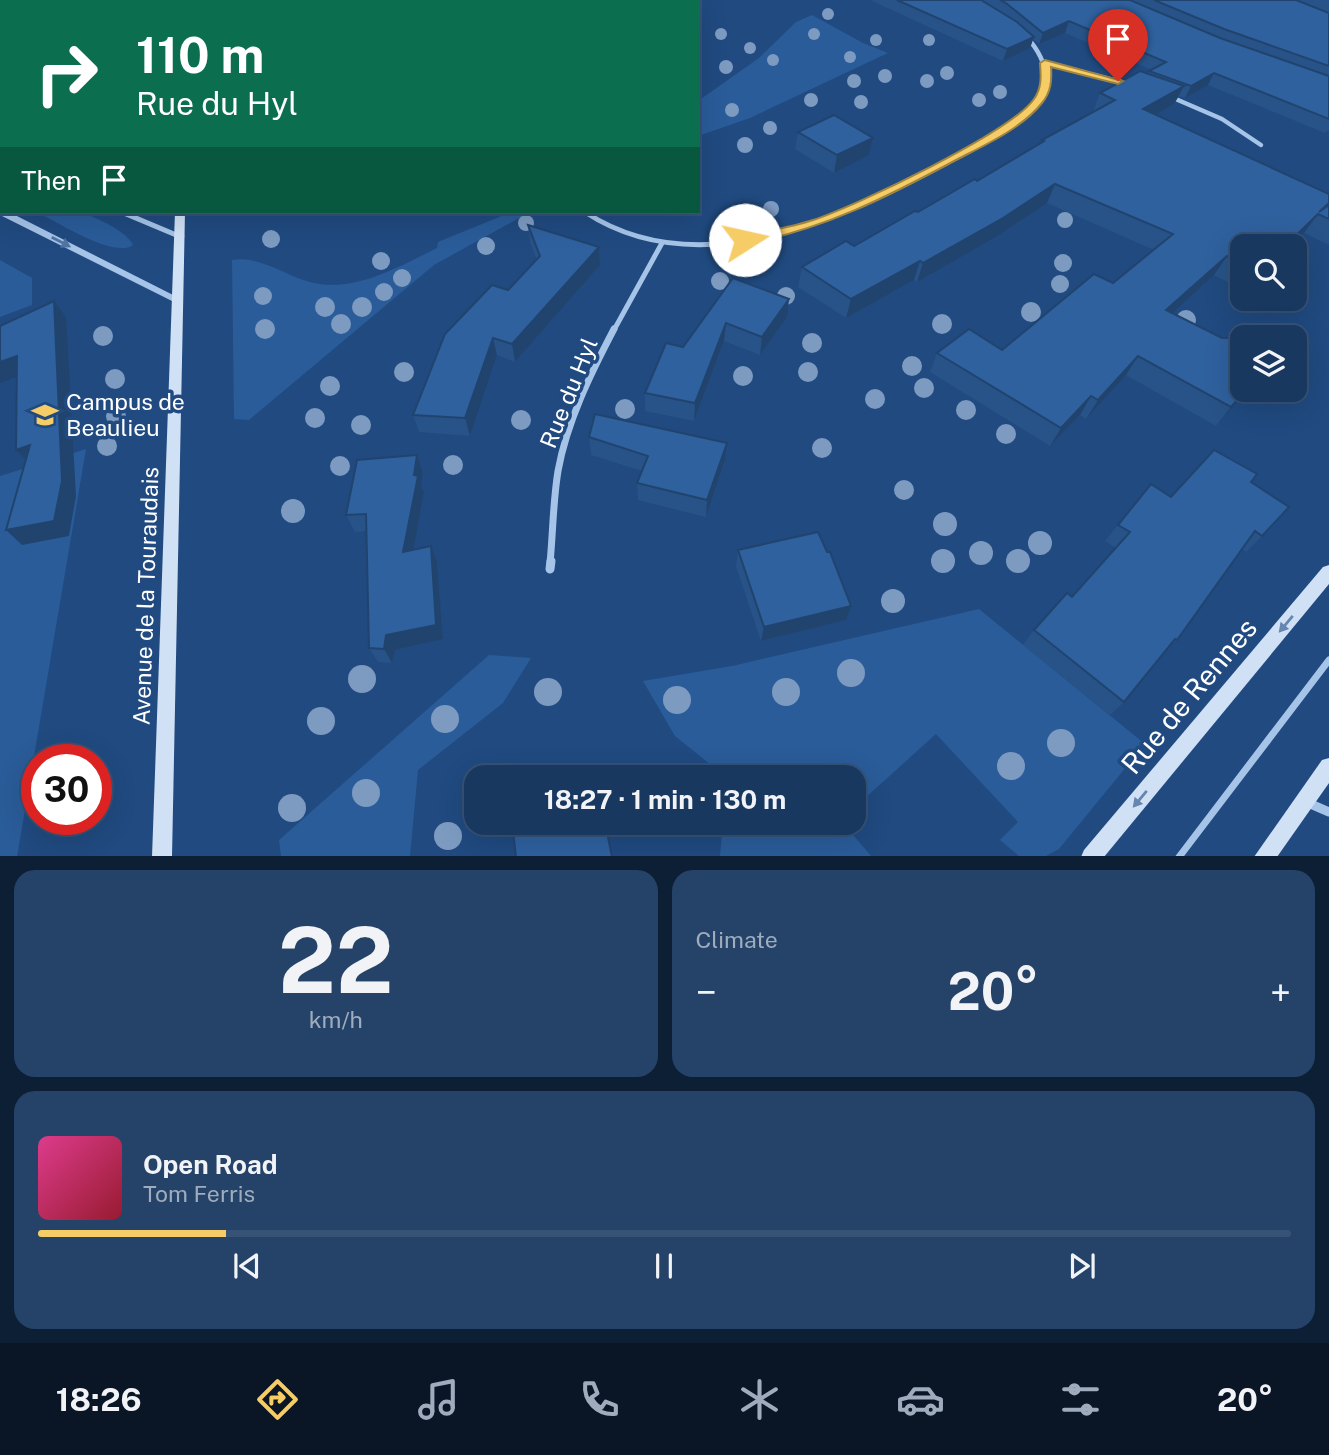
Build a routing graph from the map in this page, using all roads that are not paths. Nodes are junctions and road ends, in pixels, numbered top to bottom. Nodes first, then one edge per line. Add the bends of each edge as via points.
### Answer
1 (1016, 29) edge
2 (1045, 63) junction
3 (1138, 86) edge
4 (1164, 95) edge
5 (1261, 145) dead end
6 (6, 214) edge
7 (125, 214) edge
8 (180, 214) edge
9 (589, 214) edge
10 (180, 236) junction
11 (662, 243) junction
12 (176, 299) junction
13 (550, 569) dead end
14 (1329, 572) edge
15 (1329, 660) edge
16 (1329, 767) edge
17 (1305, 802) junction
18 (1329, 812) edge
19 (162, 856) edge
20 (1091, 856) edge
21 (1179, 856) edge
22 (1264, 856) edge

1 - 2 street via 1038,49
2 - 3 street
2 - 11 street via 1047,83 1040,100 1027,113 869,201 782,233 745,240
4 - 5 street via 1222,119
6 -> 12 street
7 - 10 street
8 - 10 main road, Avenue de la Touraudais
9 - 11 street
10 - 12 main road, Avenue de la Touraudais
11 - 13 street, Rue du Hyl via 608,341 561,458
12 - 19 main road, Avenue de la Touraudais
14 -> 20 main road, Rue de Rennes
15 - 21 lane
16 - 17 main road
17 - 18 street
17 - 22 main road

